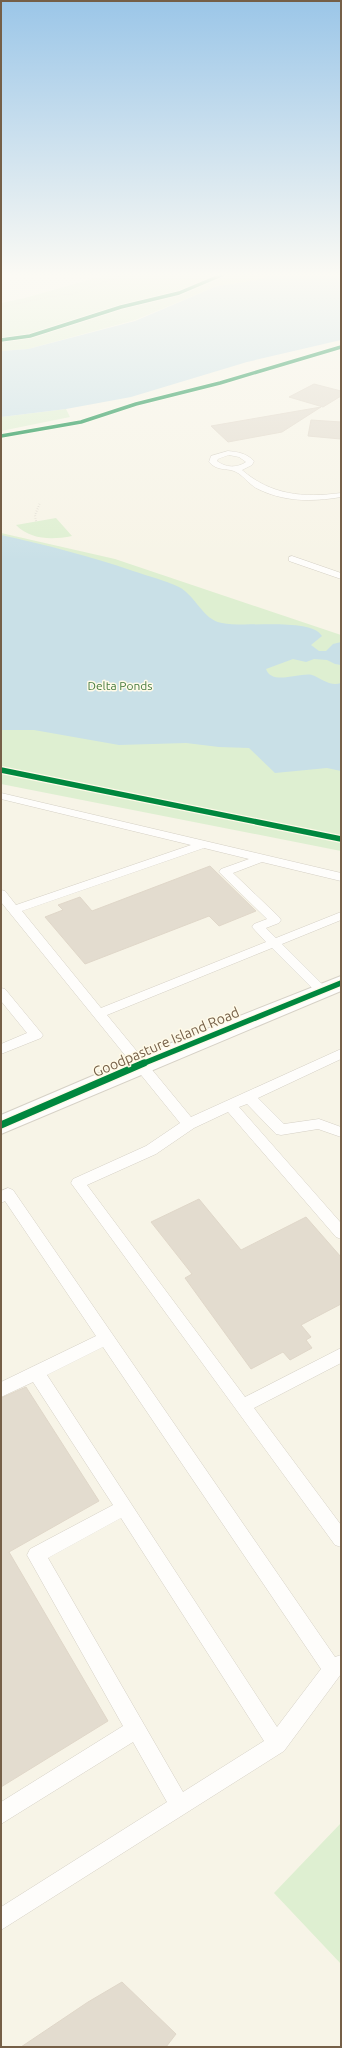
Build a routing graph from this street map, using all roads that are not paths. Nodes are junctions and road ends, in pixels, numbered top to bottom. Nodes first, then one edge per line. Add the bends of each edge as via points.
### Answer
1 (235, 468) dead end
2 (341, 494) edge
3 (292, 559) dead end
4 (339, 574) edge
5 (1, 796) edge
6 (204, 844) junction
7 (263, 857) junction
8 (341, 876) edge
9 (1, 894) edge
10 (14, 910) junction
11 (341, 916) edge
12 (274, 944) junction
13 (332, 987) edge
14 (1, 992) edge
15 (98, 1014) junction
16 (1, 1049) edge
17 (341, 1054) edge
18 (140, 1066) junction
19 (249, 1097) junction
20 (229, 1105) junction
21 (189, 1124) junction
22 (1, 1125) edge
23 (341, 1132) edge
24 (1, 1196) edge
25 (341, 1233) edge
26 (106, 1338) junction
27 (341, 1355) edge
28 (36, 1372) junction
29 (1, 1390) edge
30 (243, 1406) junction
31 (124, 1508) junction
32 (341, 1539) edge
33 (337, 1666) edge
34 (136, 1729) junction
35 (277, 1744) junction
36 (180, 1806) junction
37 (1, 1814) edge
38 (1, 1919) edge

1 - 2 lane via 254,485 283,495 310,498
3 - 4 lane
5 - 6 lane
6 - 7 lane
6 - 10 lane
7 - 8 lane
7 - 12 lane via 225,872 275,920 258,927
9 - 10 lane
10 - 15 lane
11 - 12 lane
12 - 13 lane
12 - 15 lane
13 - 18 main road, Goodpasture Island Road
14 - 16 lane via 36,1035
15 - 18 lane
17 - 19 lane
18 - 21 lane
18 - 22 main road, Goodpasture Island Road
19 - 20 lane
19 - 23 lane via 281,1130 319,1124
20 - 21 lane
20 - 25 lane
21 - 30 lane via 151,1150 78,1183
24 - 26 lane via 8,1194
26 - 28 lane
26 - 33 lane
27 - 30 lane
28 - 29 lane
28 - 31 lane
30 - 32 lane
31 - 34 lane via 36,1555
31 - 35 lane
33 - 35 lane
34 - 36 lane
34 - 37 lane
35 - 36 lane
36 - 38 lane

